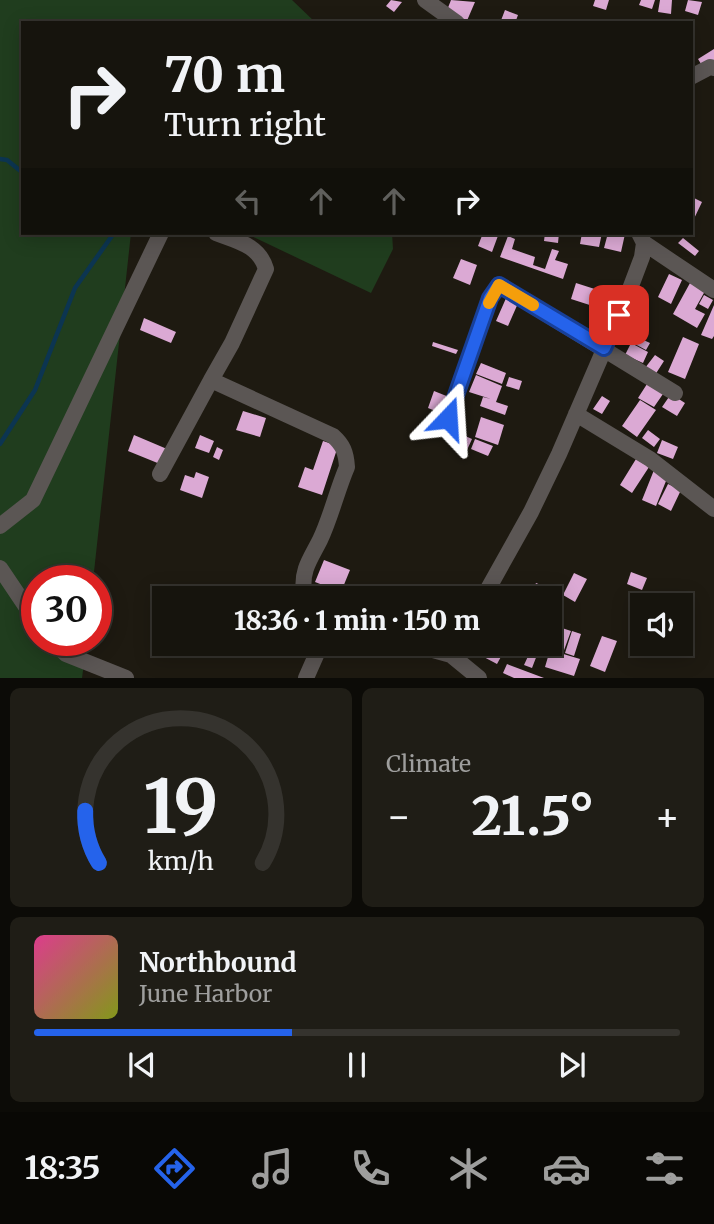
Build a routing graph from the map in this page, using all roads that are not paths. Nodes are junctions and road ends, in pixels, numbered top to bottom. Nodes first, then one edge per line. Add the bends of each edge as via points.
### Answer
1 (425, 0) edge
2 (454, 21) edge
3 (714, 68) edge
4 (693, 76) edge
5 (160, 235) edge
6 (221, 235) edge
7 (641, 238) edge
8 (714, 290) edge
9 (604, 348) junction
10 (211, 380) junction
11 (675, 393) dead end
12 (576, 414) junction
13 (448, 418) dead end
14 (160, 474) dead end
15 (714, 509) edge
16 (0, 526) edge
17 (0, 568) edge
18 (303, 586) edge
19 (490, 586) edge
20 (21, 599) edge
21 (71, 656) edge
22 (316, 656) edge
23 (457, 656) edge
24 (126, 678) edge
25 (306, 678) edge
26 (478, 678) edge

1 - 2 street
3 - 4 street
5 - 16 street via 33,500
6 - 10 street via 255,250 266,269
7 - 8 street
7 - 9 street via 642,257
9 - 11 street
9 - 12 street
9 - 13 street via 499,285 490,298
10 - 14 street
10 - 18 street via 342,444 347,467 309,558
12 - 15 street via 650,459
12 - 19 street via 531,512
17 - 20 street
21 - 24 street
22 - 25 street
23 - 26 street

